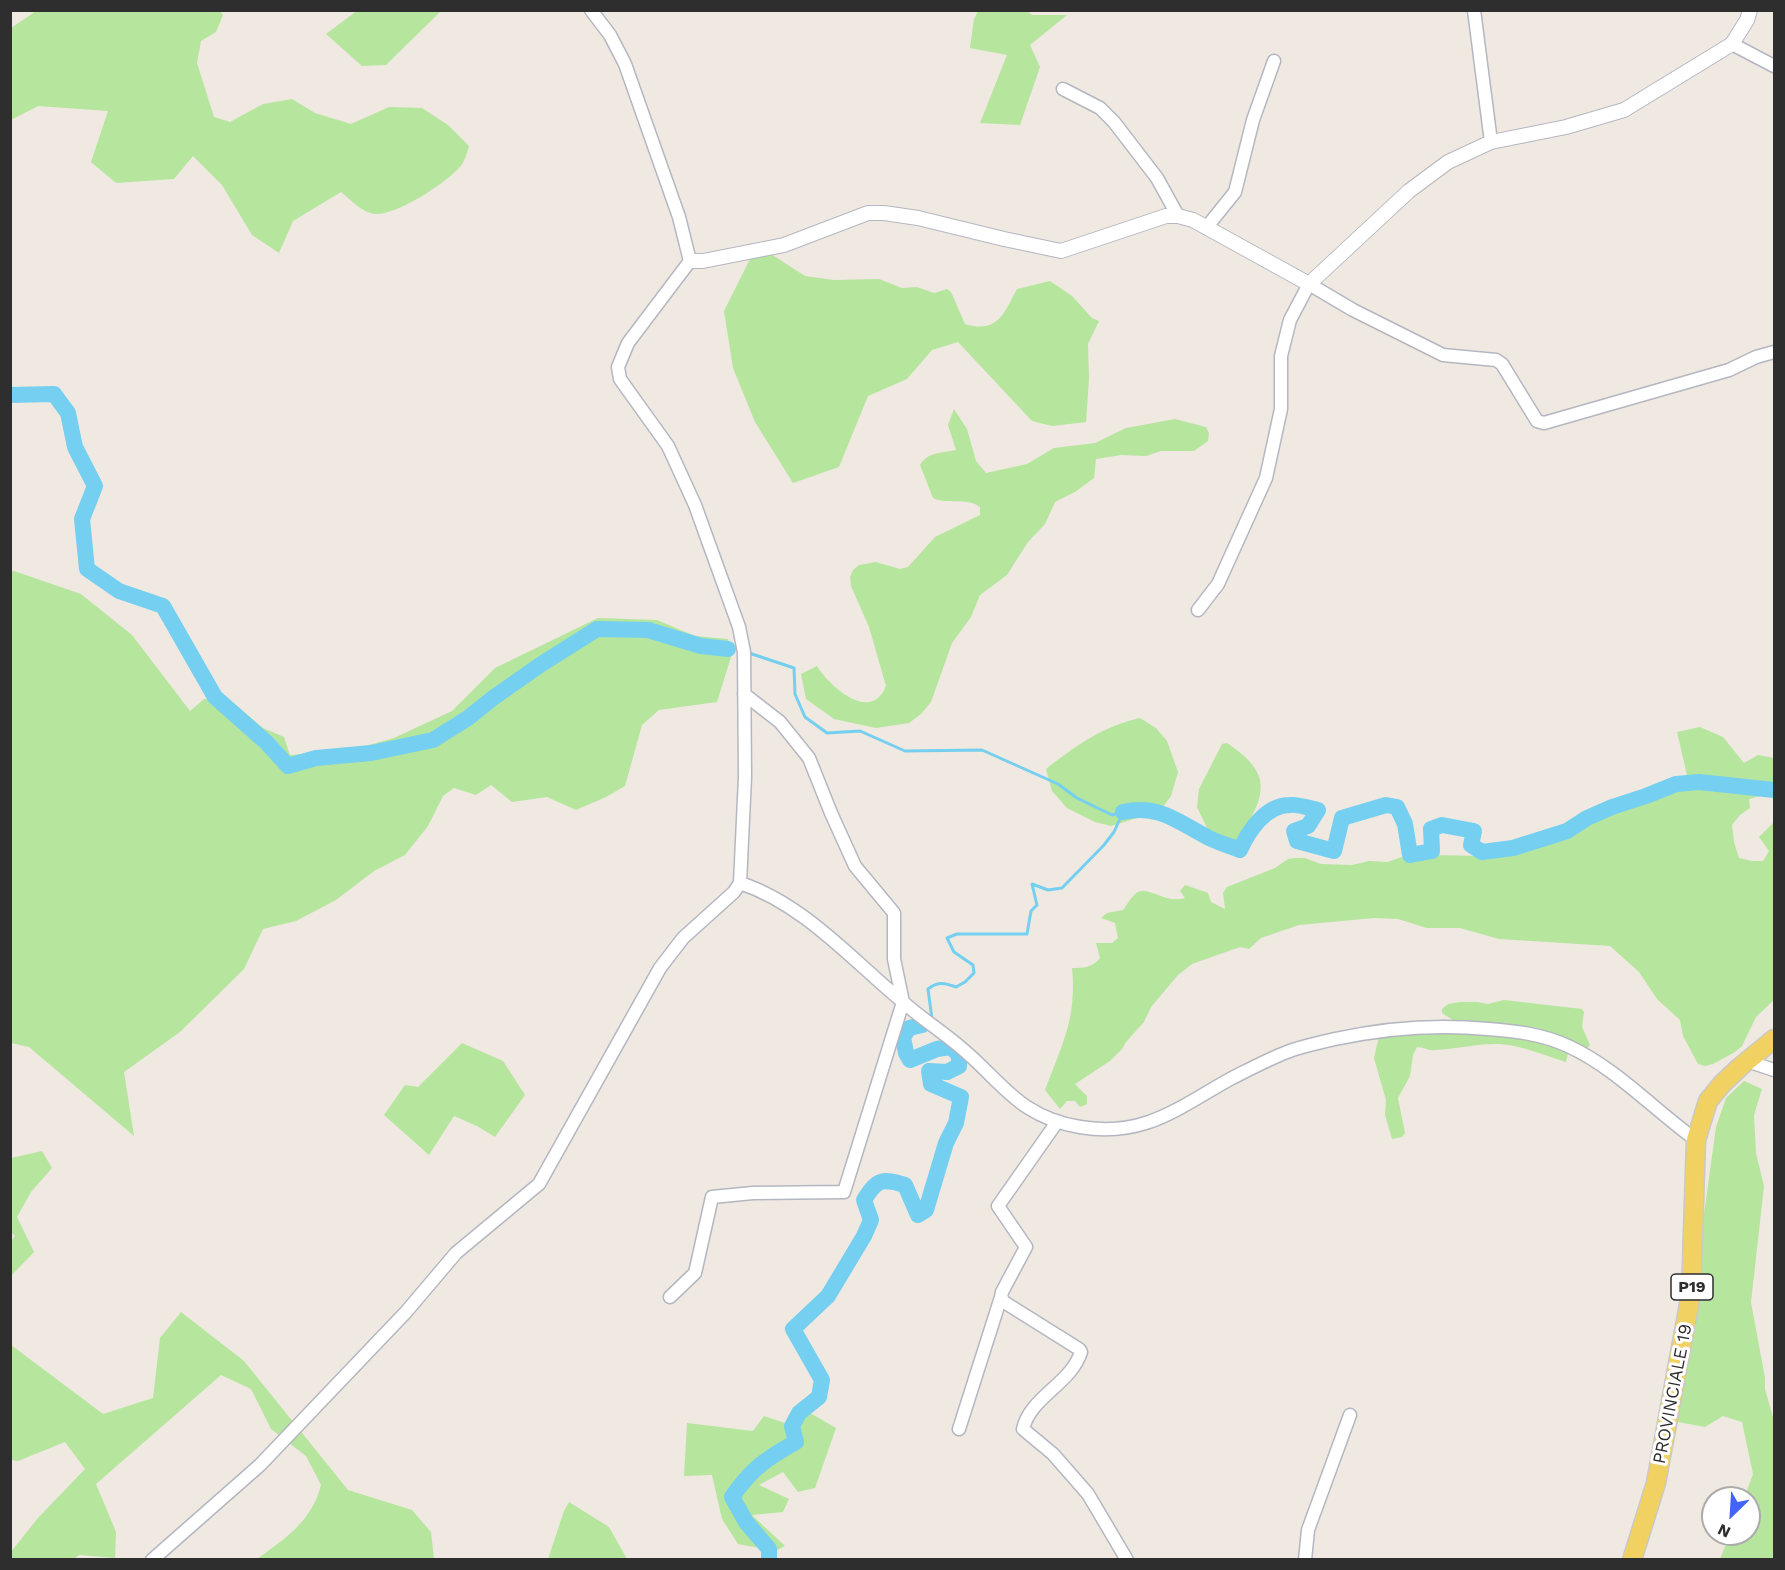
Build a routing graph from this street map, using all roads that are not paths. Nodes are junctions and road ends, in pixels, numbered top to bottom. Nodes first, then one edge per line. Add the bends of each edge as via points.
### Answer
1 (591, 10) edge
2 (1474, 10) edge
3 (1750, 10) edge
4 (1732, 45) junction
5 (1275, 61) dead end
6 (1774, 66) edge
7 (1063, 89) dead end
8 (1491, 142) junction
9 (1178, 216) junction
10 (1206, 228) junction
11 (690, 261) junction
12 (1309, 284) junction
13 (1774, 352) edge
14 (1198, 610) dead end
15 (744, 694) junction
16 (740, 884) junction
17 (903, 1002) junction
18 (1774, 1039) edge
19 (1747, 1061) junction
20 (1774, 1070) edge
21 (1057, 1122) junction
22 (1696, 1140) junction
23 (670, 1297) dead end
24 (1001, 1297) junction
25 (1350, 1415) dead end
26 (959, 1429) dead end
27 (152, 1560) edge
28 (1127, 1560) edge
29 (1305, 1560) edge
30 (1632, 1560) edge

1 - 11 street via 625,64 680,217
2 - 8 street
3 - 4 street
4 - 6 street
4 - 8 street via 1624,110
5 - 10 street via 1253,120 1234,192
7 - 9 street via 1100,108 1114,122 1157,178
8 - 12 street via 1432,172
9 - 10 street
9 - 11 street via 1166,216 1062,251 918,218 868,213 784,244
10 - 12 street
11 - 15 street via 628,343 618,367 620,378 668,447 695,505 739,627 744,652
12 - 13 street via 1443,355 1496,360 1537,421 1544,423 1729,370
12 - 14 street via 1290,320 1281,356 1281,409 1266,478 1218,584
15 - 16 street via 746,777
15 - 17 street via 780,722 809,758 855,867 894,913 894,959
16 - 17 street via 759,890 812,923
16 - 27 street via 683,938 660,968 539,1184 456,1253 406,1312 260,1464
17 - 21 street via 958,1045 1019,1102
17 - 23 street via 844,1192 712,1197 695,1273
18 - 19 main road, PROVINCIALE 19 / P19
19 - 20 street
19 - 22 main road, PROVINCIALE 19 / P19 via 1708,1101
21 - 22 street via 1083,1128 1142,1125 1159,1120 1234,1077 1314,1044 1384,1030 1465,1027 1535,1034 1569,1046 1633,1088
21 - 24 street via 998,1206 1026,1247
22 - 30 main road, PROVINCIALE 19 / P19 via 1691,1294 1656,1483
24 - 26 street
24 - 28 street via 1081,1352 1068,1375 1032,1410 1023,1429 1053,1454 1088,1494
25 - 29 street via 1308,1530

